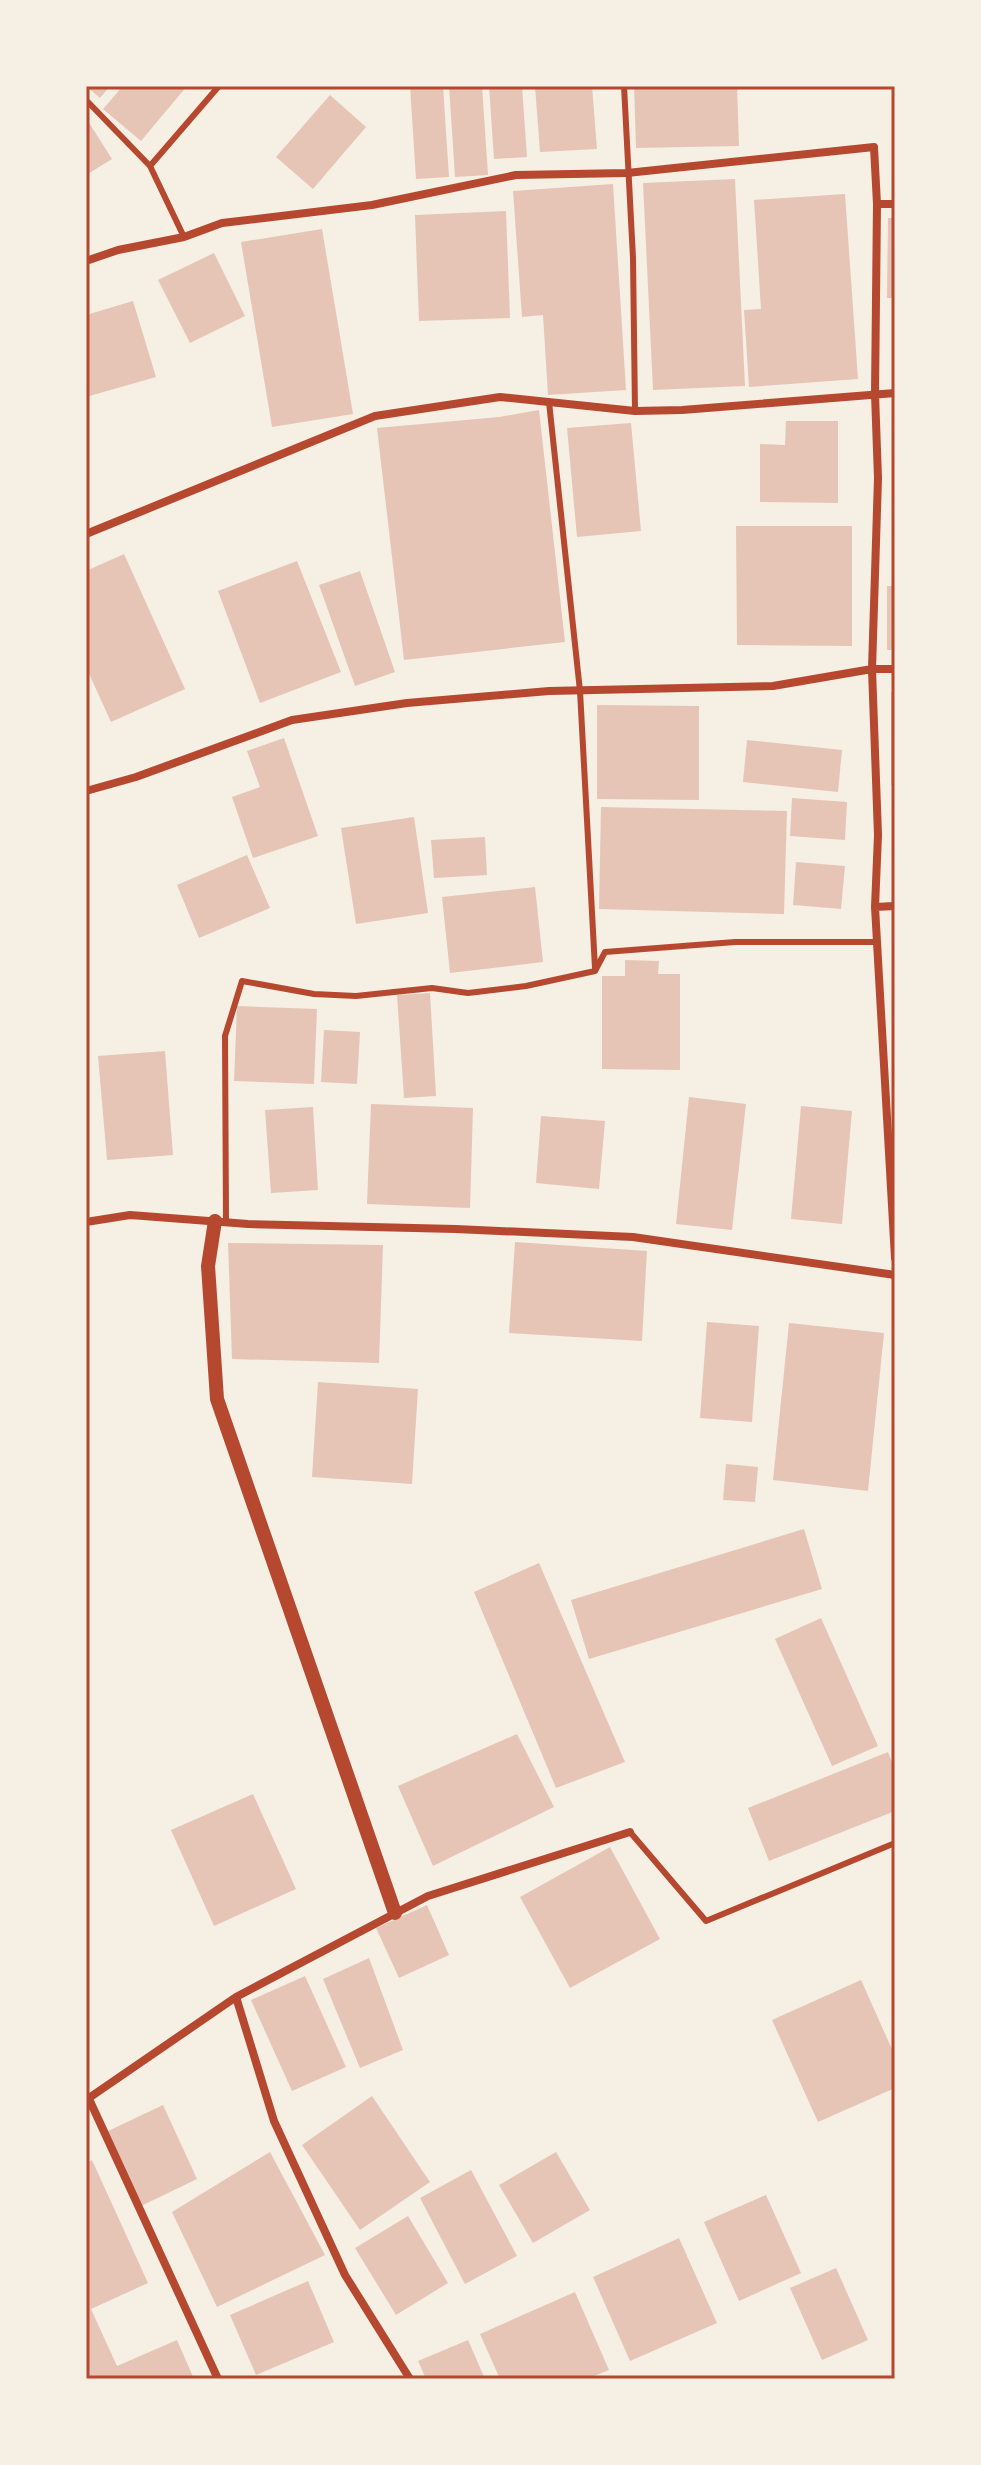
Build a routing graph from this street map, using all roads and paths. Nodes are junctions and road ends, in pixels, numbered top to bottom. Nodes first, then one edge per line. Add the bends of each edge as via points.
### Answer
1 (219, 86) edge
2 (624, 86) edge
3 (86, 100) edge
4 (150, 166) junction
5 (627, 173) junction
6 (877, 204) junction
7 (895, 204) edge
8 (184, 237) junction
9 (86, 261) edge
10 (895, 393) edge
11 (875, 394) junction
12 (549, 402) junction
13 (635, 411) junction
14 (86, 534) edge
15 (872, 669) junction
16 (895, 669) edge
17 (580, 691) junction
18 (86, 791) edge
19 (895, 906) edge
20 (875, 907) junction
21 (876, 942) junction
22 (595, 971) junction
23 (86, 1222) edge
24 (220, 1222) junction
25 (895, 1258) edge
26 (895, 1275) edge
27 (630, 1832) joint
28 (895, 1843) edge
29 (395, 1913) junction
30 (236, 1997) junction
31 (87, 2100) edge
32 (218, 2379) edge
33 (410, 2379) edge

1 - 4 lane
2 - 5 lane
3 - 4 lane
4 - 8 lane
5 - 6 street via 874,147
5 - 8 street via 516,175 372,205 222,223
5 - 13 lane
6 - 7 street
6 - 11 street
8 - 9 street
10 - 11 street
11 - 13 street
11 - 15 street
12 - 13 street
12 - 14 street via 500,397 375,416
12 - 17 lane
15 - 16 street
15 - 17 street via 773,686
15 - 20 street
17 - 18 street via 407,703 292,720
17 - 22 lane
19 - 20 street
20 - 21 street
21 - 22 lane via 735,942 605,952
21 - 25 street
22 - 24 lane via 468,993 432,988 356,996 314,994 242,981 225,1036
23 - 24 street via 130,1215
24 - 26 street via 633,1237
24 - 29 street via 208,1266 217,1399
27 - 28 lane via 706,1921
27 - 29 street via 428,1896
29 - 30 street
30 - 31 street
30 - 33 street via 274,2121 345,2275
31 - 32 street

